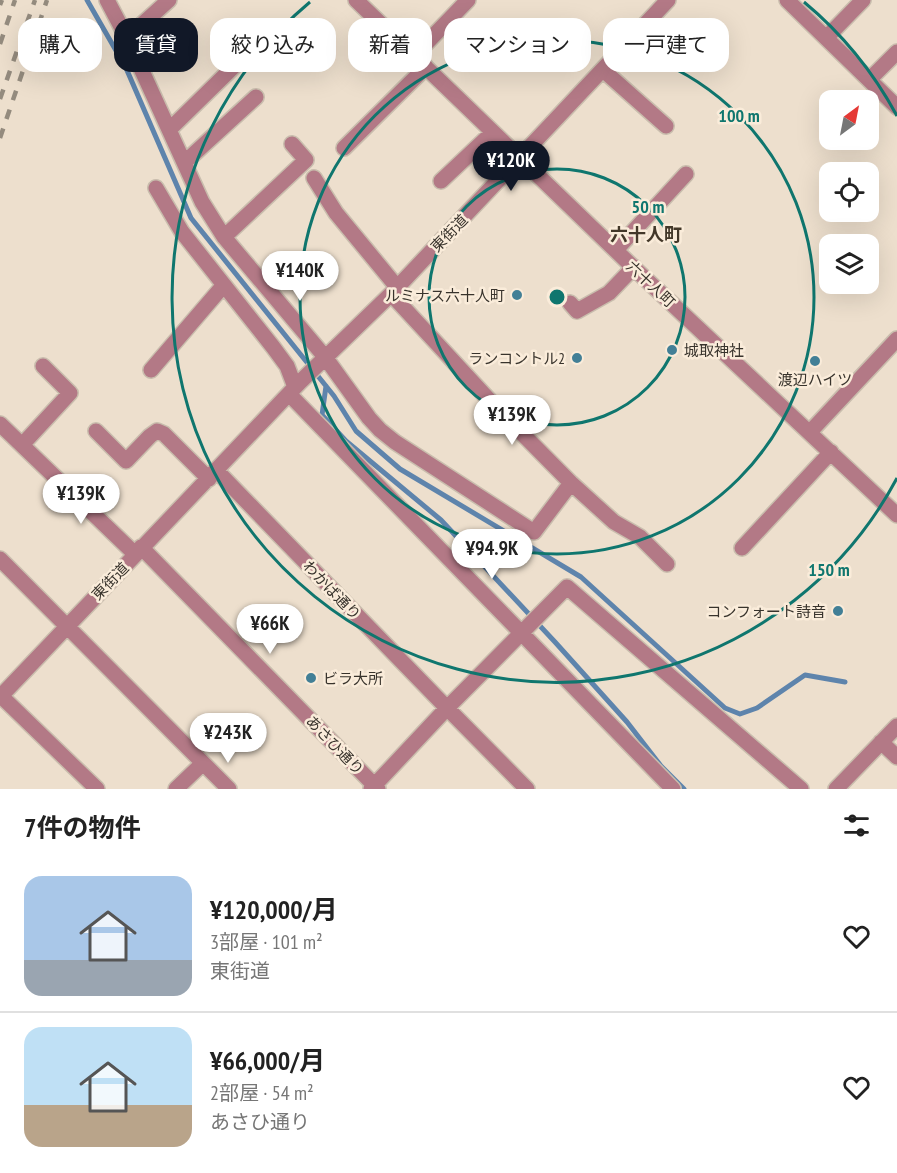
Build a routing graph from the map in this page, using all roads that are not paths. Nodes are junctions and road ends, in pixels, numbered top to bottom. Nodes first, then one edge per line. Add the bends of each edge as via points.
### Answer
1 (107, 0) edge
2 (169, 0) edge
3 (356, 0) edge
4 (468, 0) edge
5 (668, 0) edge
6 (787, 0) edge
7 (863, 0) edge
8 (116, 18) edge
9 (149, 18) edge
10 (375, 18) edge
11 (651, 18) edge
12 (432, 37) edge
13 (826, 38) junction
14 (897, 52) edge
15 (603, 70) edge
16 (143, 72) edge
17 (228, 72) edge
18 (422, 72) edge
19 (430, 72) edge
20 (605, 72) edge
21 (870, 80) junction
22 (256, 97) dead end
23 (897, 106) edge
24 (666, 126) dead end
25 (170, 129) junction
26 (492, 133) junction
27 (292, 144) dead end
28 (344, 148) dead end
29 (520, 159) junction
30 (185, 162) junction
31 (686, 174) dead end
32 (314, 178) dead end
33 (441, 181) dead end
34 (156, 188) dead end
35 (224, 237) junction
36 (616, 250) junction
37 (633, 267) junction
38 (223, 285) junction
39 (394, 290) junction
40 (570, 303) dead end
41 (897, 339) edge
42 (323, 359) junction
43 (43, 366) dead end
44 (151, 370) dead end
45 (295, 388) junction
46 (0, 424) edge
47 (96, 431) dead end
48 (810, 432) junction
49 (22, 445) junction
50 (831, 452) junction
51 (213, 475) junction
52 (571, 483) junction
53 (897, 493) edge
54 (892, 510) edge
55 (742, 549) dead end
56 (138, 551) junction
57 (0, 559) edge
58 (667, 564) dead end
59 (67, 625) junction
60 (525, 630) junction
61 (0, 696) edge
62 (447, 708) junction
63 (897, 726) edge
64 (881, 742) junction
65 (897, 757) edge
66 (203, 763) junction
67 (374, 788) edge
68 (97, 789) edge
69 (176, 789) edge
70 (229, 789) edge
71 (527, 789) edge
72 (673, 789) edge
73 (801, 789) edge
74 (836, 789) edge

1 - 8 street
2 - 9 street
3 - 10 street, 六十人町
4 - 12 street
5 - 11 street, 東街道
6 - 13 street
7 - 13 street
13 - 21 street
14 - 21 street
15 - 29 street, 東街道
16 - 25 street
17 - 25 street
18 - 28 street
19 - 26 street, 六十人町
20 - 24 street
21 - 23 street
22 - 30 street
25 - 30 street
26 - 29 street, 六十人町
26 - 33 street
27 - 35 street via 306,160
29 - 36 street, 六十人町
29 - 39 street, 東街道
30 - 35 street via 202,202
31 - 36 street
32 - 39 street
34 - 38 street via 182,232
35 - 42 street
36 - 37 street, 六十人町
37 - 40 street via 609,293 577,311
37 - 48 street, 六十人町
38 - 44 street
38 - 45 street via 273,347
39 - 42 street, 東街道
39 - 52 street via 492,403
41 - 48 street
42 - 45 street, 東街道
42 - 52 street via 380,430 534,532
43 - 49 street via 70,393
45 - 51 street, 東街道
45 - 60 street
46 - 49 street, あさひ通り
47 - 51 street, わかば通り via 126,461 157,431 165,434
48 - 50 street, 六十人町
49 - 56 street, あさひ通り
50 - 54 street, 六十人町
50 - 55 street
51 - 56 street, 東街道
51 - 62 street, わかば通り
52 - 58 street via 614,522 640,537
53 - 54 street
56 - 59 street, 東街道
56 - 67 street, あさひ通り
57 - 59 street
59 - 61 street, 東街道
59 - 66 street
60 - 62 street
60 - 72 street
60 - 73 street via 567,587
61 - 68 street
62 - 67 street
62 - 71 street, わかば通り
63 - 64 street
64 - 65 street
64 - 74 street
66 - 69 street
66 - 70 street

